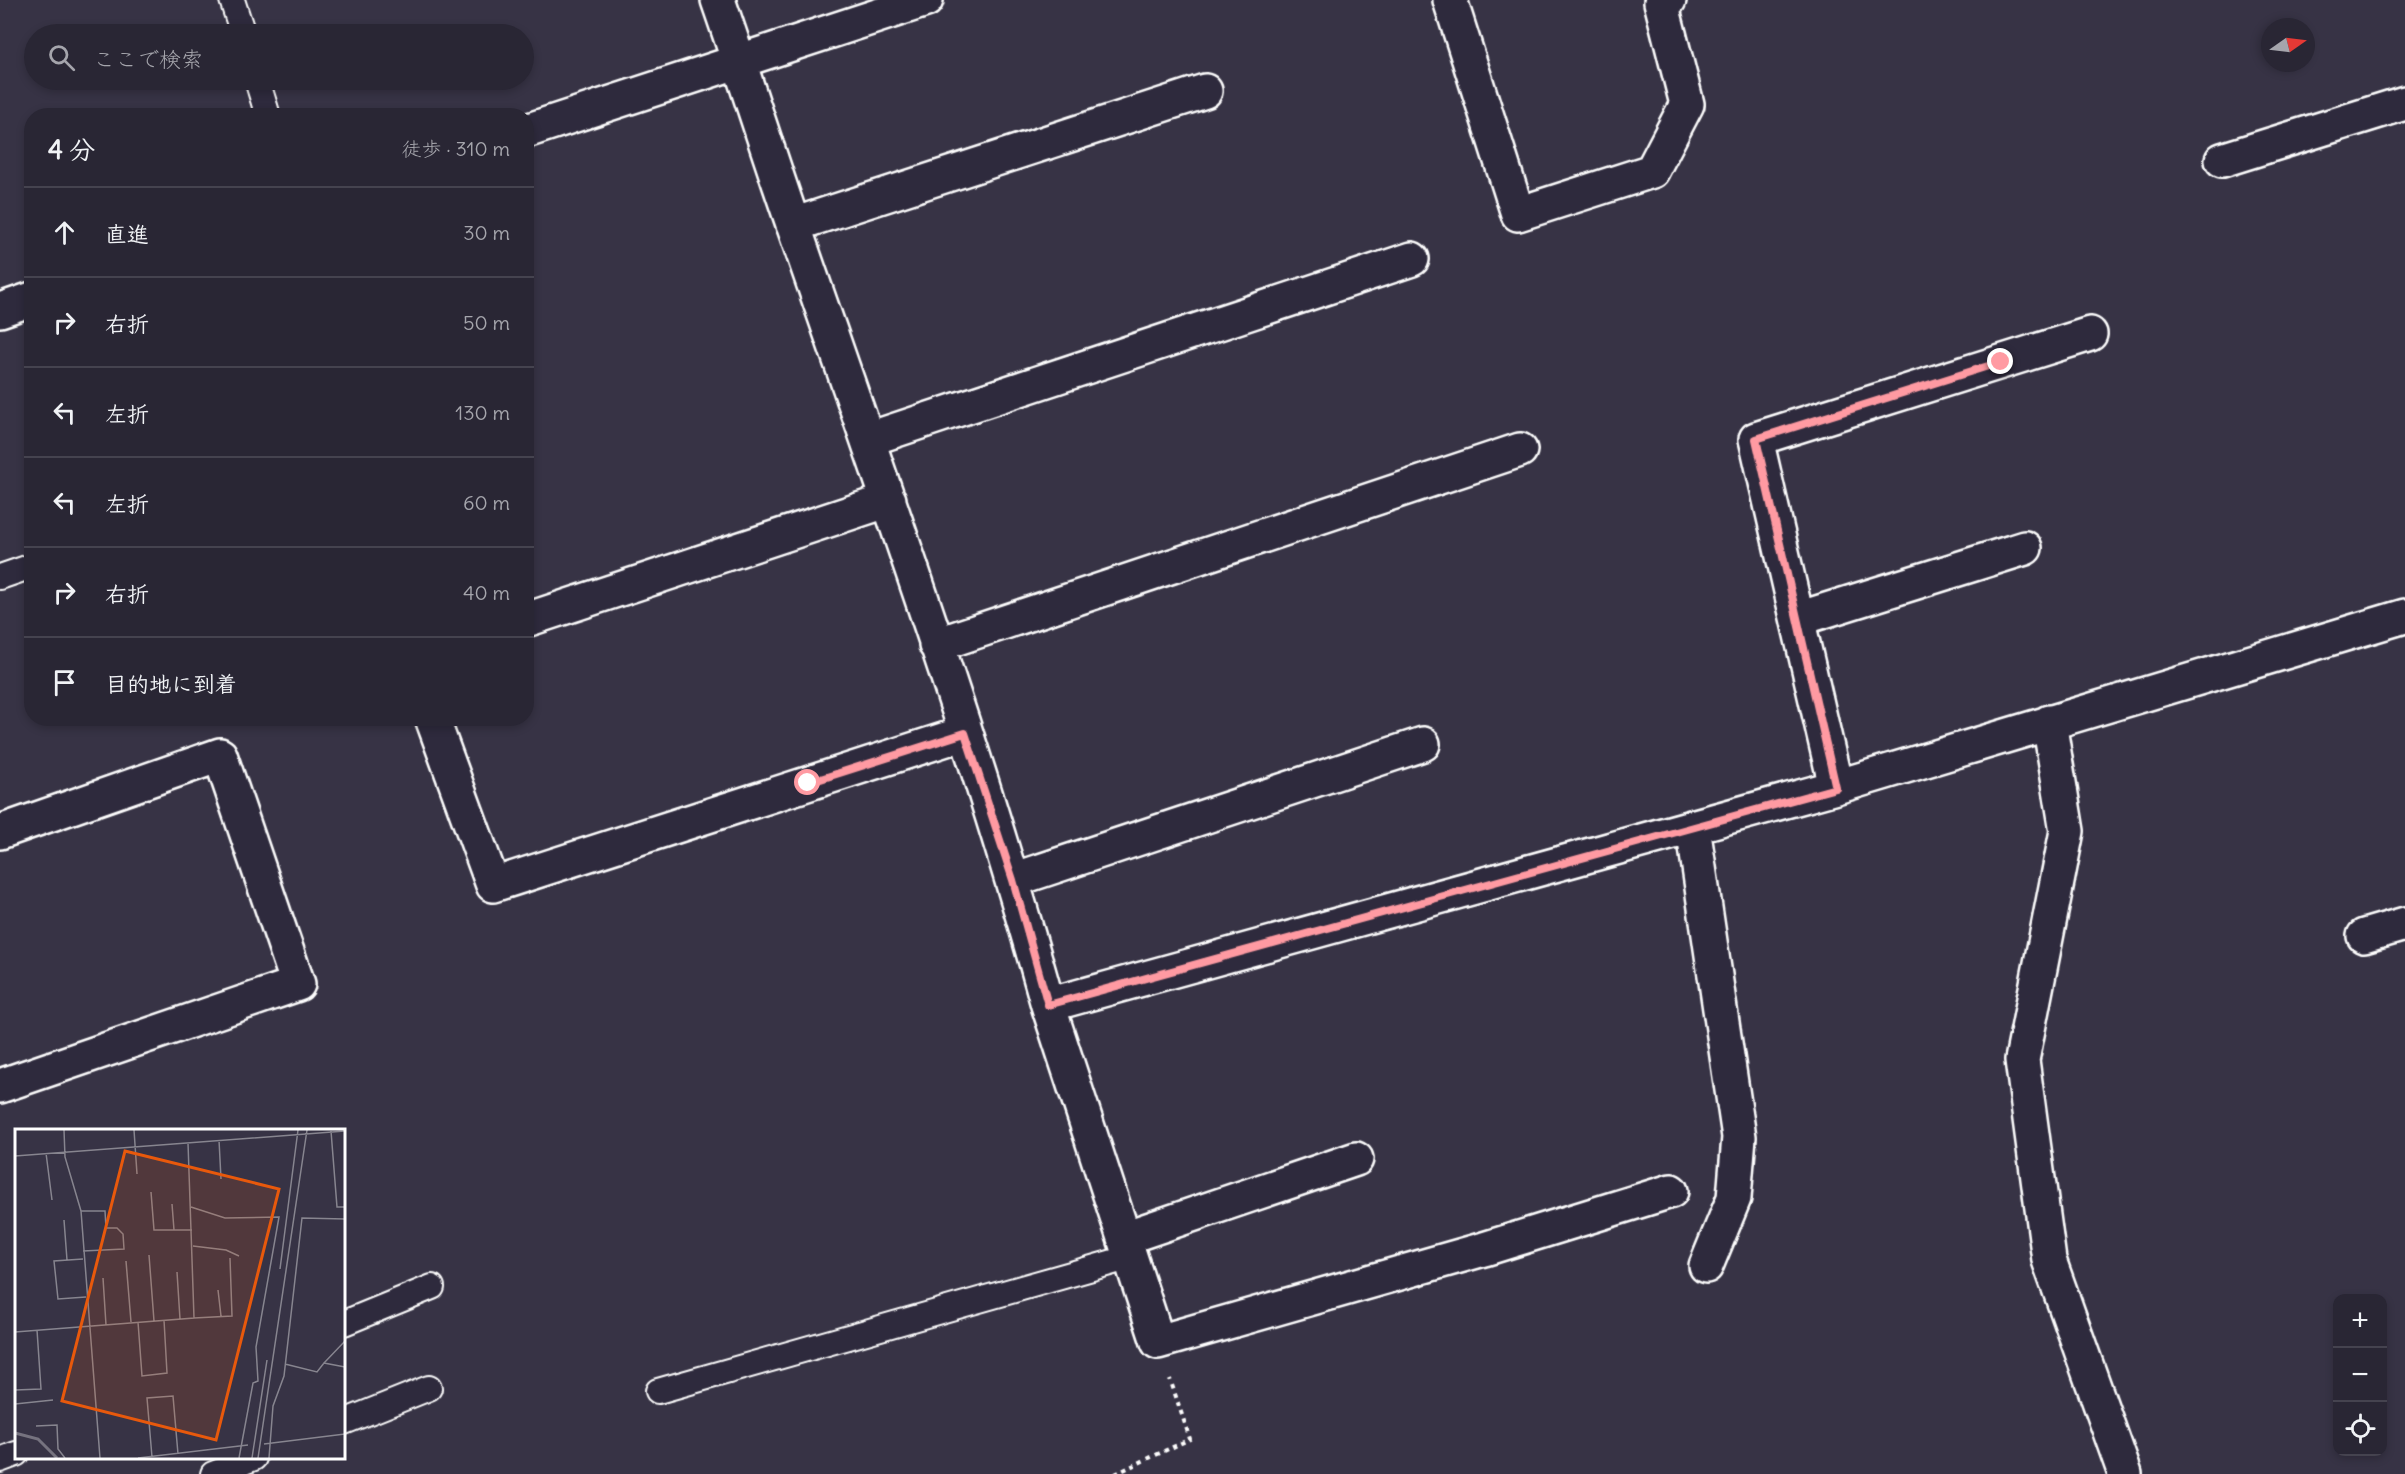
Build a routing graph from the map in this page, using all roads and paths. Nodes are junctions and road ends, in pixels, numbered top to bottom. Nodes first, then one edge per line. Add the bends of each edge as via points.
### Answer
1 (232, 0) edge
2 (718, 0) edge
3 (926, 0) edge
4 (1450, 0) edge
5 (1669, 0) edge
6 (240, 24) edge
7 (740, 62) junction
8 (260, 90) edge
9 (1205, 91) dead end
10 (2405, 103) edge
11 (266, 108) edge
12 (534, 128) edge
13 (2222, 159) dead end
14 (793, 225) junction
15 (1412, 259) dead end
16 (24, 302) edge
17 (0, 310) edge
18 (2090, 334) dead end
19 (869, 439) junction
20 (1521, 450) dead end
21 (889, 500) junction
22 (2025, 548) dead end
23 (24, 569) edge
24 (0, 577) edge
25 (2405, 616) edge
26 (534, 617) edge
27 (1798, 619) junction
28 (936, 645) junction
29 (2049, 722) junction
30 (435, 726) edge
31 (965, 733) junction
32 (1423, 744) dead end
33 (1836, 788) junction
34 (1693, 827) junction
35 (0, 832) edge
36 (1013, 880) junction
37 (2405, 924) edge
38 (2364, 936) dead end
39 (1048, 1005) junction
40 (0, 1086) edge
41 (1356, 1159) dead end
42 (1671, 1191) dead end
43 (1127, 1248) junction
44 (1706, 1266) dead end
45 (432, 1287) dead end
46 (345, 1323) edge
47 (1158, 1342) junction
48 (429, 1388) dead end
49 (658, 1391) dead end
50 (345, 1422) edge
51 (15, 1454) edge
52 (251, 1459) edge
53 (0, 1460) edge
54 (213, 1474) edge
55 (1115, 1474) edge
56 (2125, 1474) edge

1 - 6 lane
2 - 7 street
3 - 7 street
4 - 5 street via 1518,214 1652,171 1687,104 1662,2
7 - 12 street
7 - 14 street
8 - 11 lane
9 - 14 street
10 - 13 street
14 - 19 street
15 - 19 street
16 - 17 street
18 - 27 street via 1756,439
19 - 21 street
20 - 28 street
21 - 26 street
21 - 28 street
22 - 27 street
23 - 24 lane
25 - 29 street
27 - 33 street
28 - 31 street
29 - 33 street
29 - 56 street via 2067,831 2022,1060 2049,1260
30 - 31 street via 493,885
31 - 36 street
32 - 36 street
33 - 34 street
34 - 39 street
34 - 44 street via 1739,1137 1734,1198
35 - 40 street via 220,755 298,984
36 - 39 street
37 - 38 street
39 - 43 street
41 - 43 street
42 - 47 street
43 - 47 street
43 - 49 lane
45 - 46 lane
47 - 55 path via 1190,1439
48 - 50 lane
51 - 53 lane
52 - 54 lane

